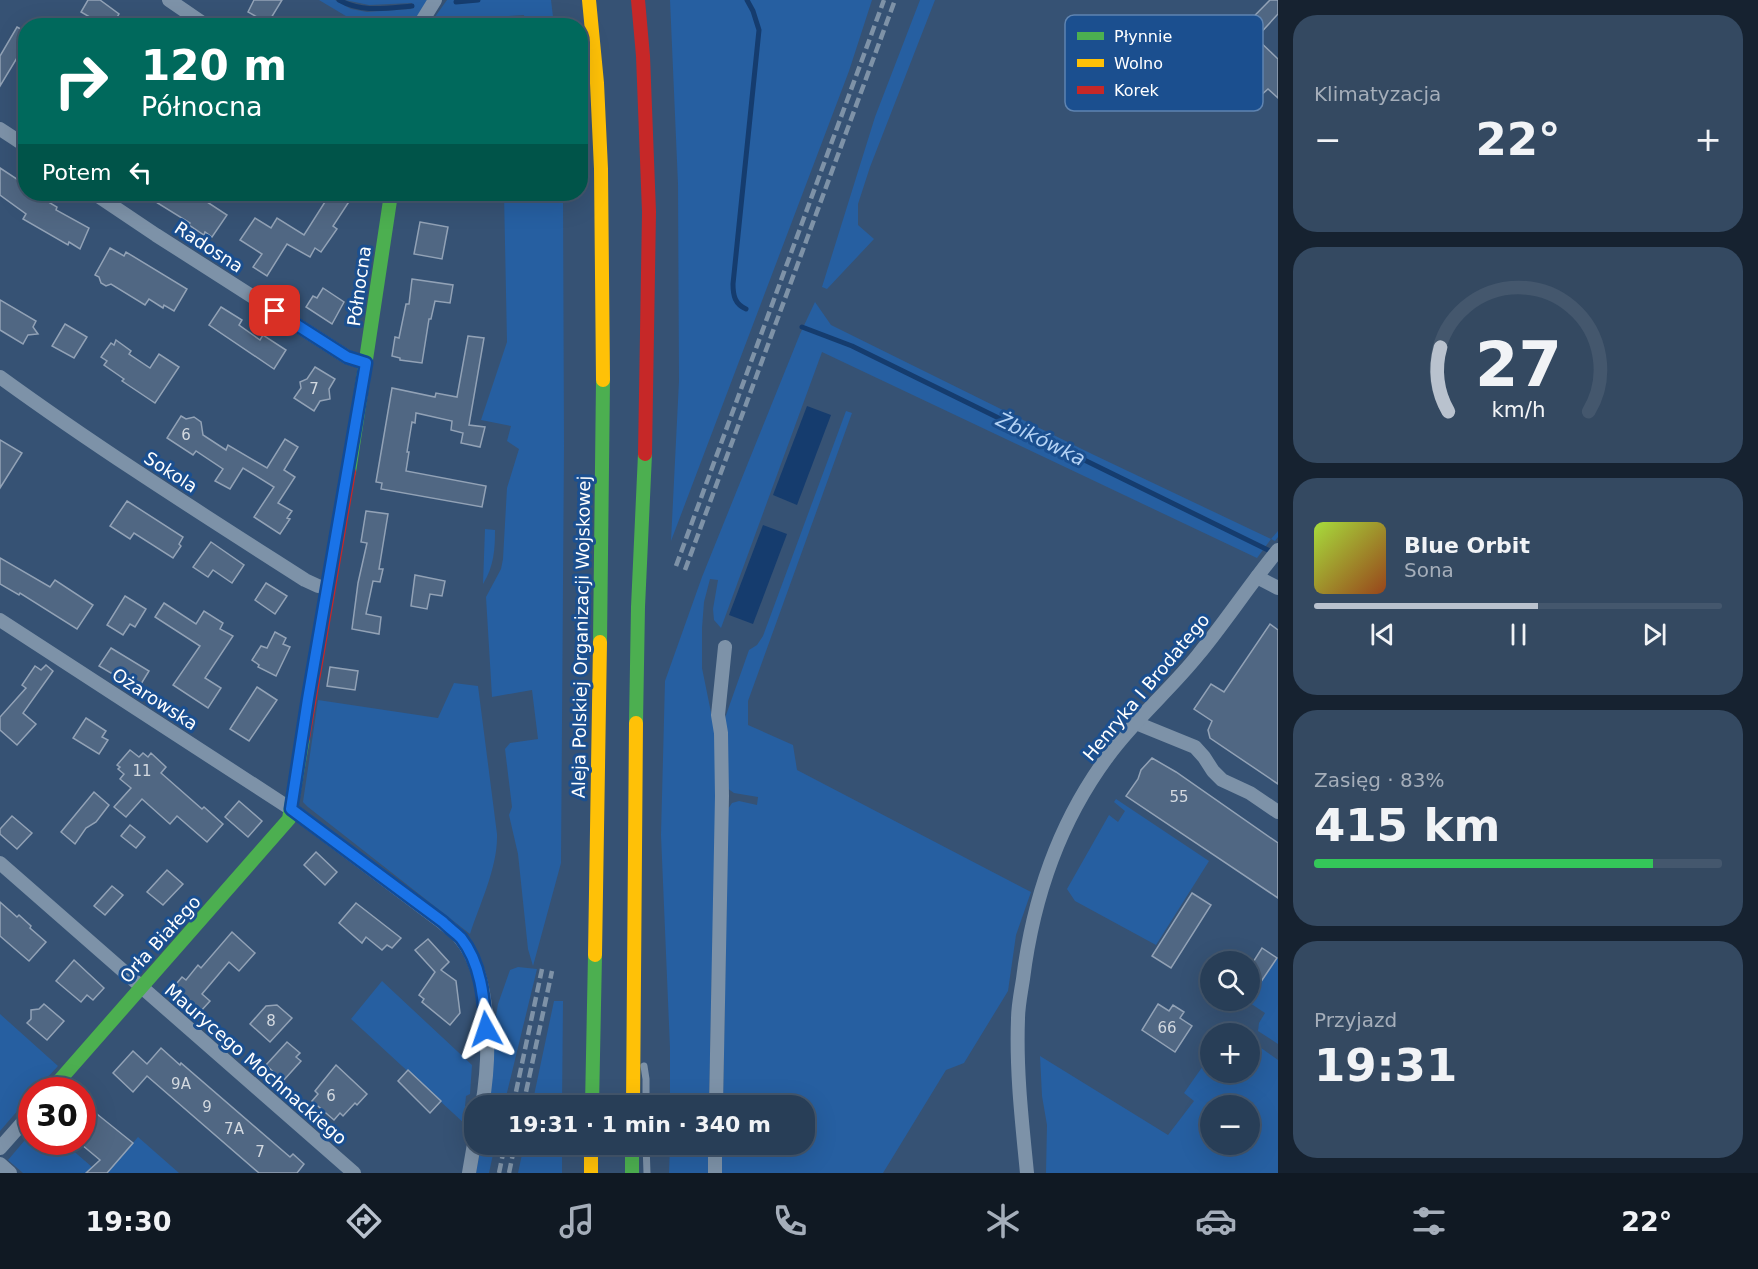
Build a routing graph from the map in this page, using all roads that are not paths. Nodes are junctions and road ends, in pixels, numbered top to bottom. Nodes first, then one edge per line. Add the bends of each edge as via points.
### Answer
1 (169, 0) edge
2 (435, 0) edge
3 (589, 0) edge
4 (639, 0) edge
5 (195, 18) edge
6 (424, 18) edge
7 (0, 129) edge
8 (18, 141) edge
9 (105, 201) edge
10 (390, 201) edge
11 (366, 363) junction
12 (0, 377) edge
13 (1278, 550) edge
14 (1257, 577) junction
15 (328, 588) junction
16 (1278, 588) edge
17 (0, 620) edge
18 (725, 647) dead end
19 (1136, 723) junction
20 (291, 809) junction
21 (1278, 812) edge
22 (0, 863) edge
23 (141, 988) junction
24 (634, 1023) junction
25 (62, 1077) edge
26 (483, 1095) edge
27 (592, 1095) edge
28 (633, 1095) edge
29 (646, 1095) edge
30 (716, 1095) edge
31 (18, 1128) edge
32 (0, 1148) edge
33 (472, 1155) edge
34 (591, 1155) edge
35 (632, 1155) edge
36 (646, 1155) edge
37 (716, 1155) edge
38 (0, 1164) edge
39 (10, 1173) edge
40 (354, 1173) edge
41 (469, 1173) edge
42 (591, 1173) edge
43 (632, 1173) edge
44 (646, 1173) edge
45 (715, 1173) edge
46 (1027, 1173) edge

1 - 5 street
2 - 6 street
3 - 27 main road, Aleja Polskiej Organizacji Wojskowej via 601,169 603,446
4 - 24 main road via 649,212 646,441 638,607
7 - 8 street
9 - 11 street, Radosna via 347,357
10 - 11 main road, Północna
11 - 15 main road, Północna
12 - 15 street, Sokola via 311,584
13 - 14 street, Henryka I Brodatego
14 - 16 street
14 - 19 street, Henryka I Brodatego via 1197,657
15 - 20 main road, Północna
17 - 20 street, Ożarowska
18 - 30 street via 718,715 722,796
19 - 21 street via 1195,747 1222,780 1250,792
19 - 46 street, Henryka I Brodatego via 1108,756 1070,818 1035,913 1018,1018 1018,1088
20 - 23 main road, Orła Białego via 282,828
20 - 26 street, Ożarowska via 461,938 480,980 484,1007 487,1051
22 - 23 street, Maurycego Mochnackiego
23 - 25 main road, Orła Białego
23 - 40 street, Maurycego Mochnackiego
24 - 28 main road
24 - 29 lane
31 - 32 street
33 - 41 street
34 - 42 main road
35 - 43 main road
36 - 44 lane
37 - 45 street
38 - 39 street

